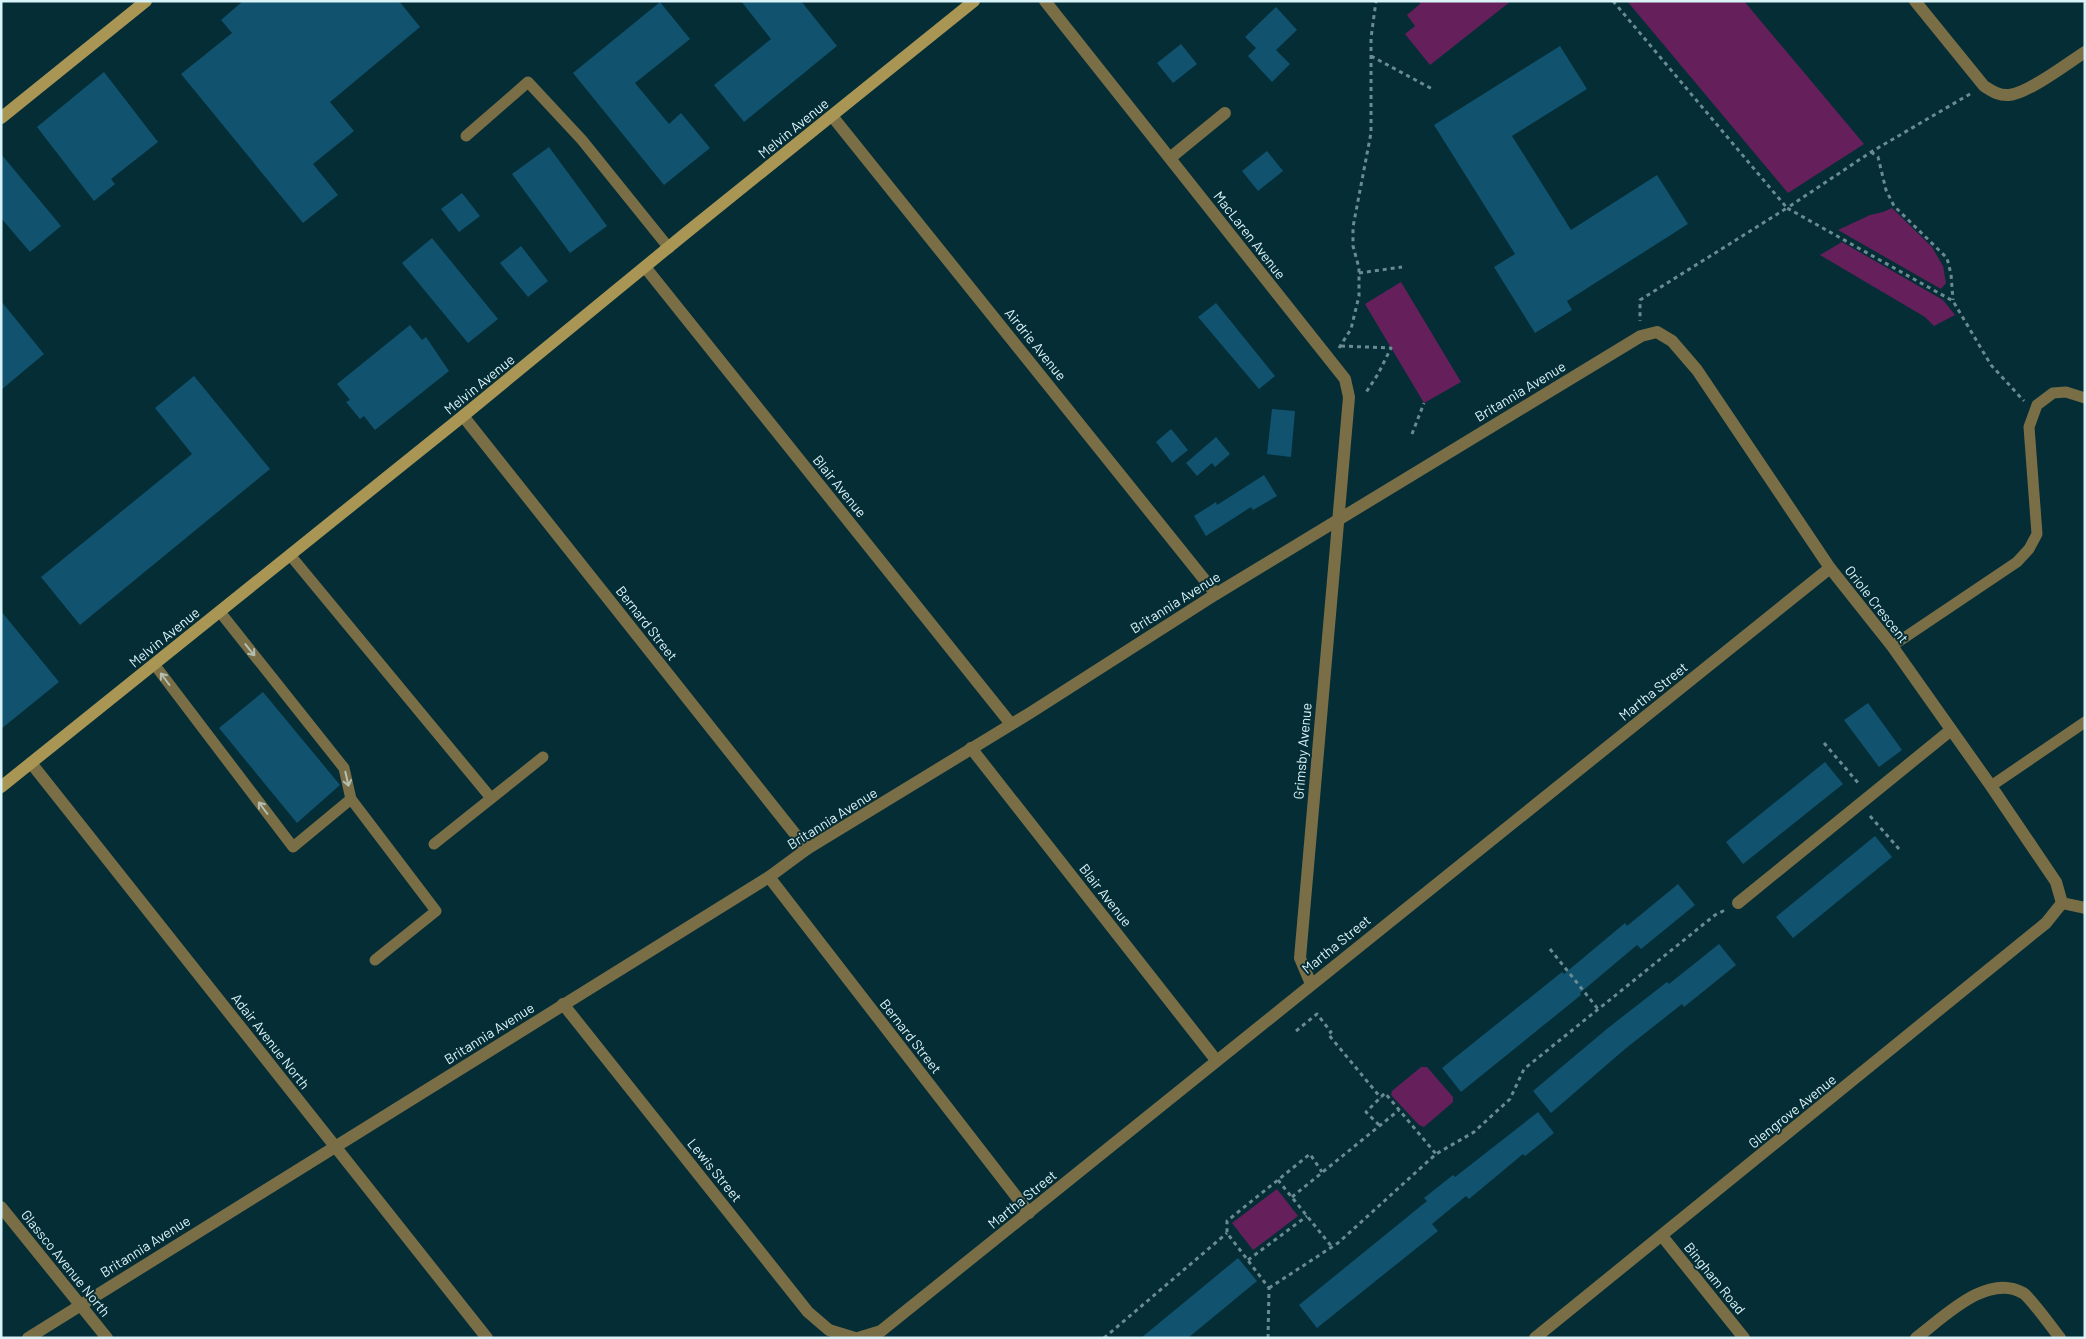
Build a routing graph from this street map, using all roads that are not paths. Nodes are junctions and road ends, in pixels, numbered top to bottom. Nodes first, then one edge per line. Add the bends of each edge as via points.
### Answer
1 (146, 1) edge
2 (974, 1) edge
3 (1045, 1) edge
4 (1915, 1) edge
5 (2085, 52) edge
6 (1225, 113) dead end
7 (832, 116) junction
8 (1, 118) edge
9 (466, 136) dead end
10 (1170, 158) junction
11 (669, 248) junction
12 (646, 267) junction
13 (1657, 332) joint
14 (2085, 398) edge
15 (464, 416) junction
16 (1338, 518) junction
17 (290, 555) junction
18 (1830, 568) junction
19 (1216, 594) junction
20 (220, 612) junction
21 (1892, 646) junction
22 (154, 664) junction
23 (2085, 722) edge
24 (1011, 724) junction
25 (1951, 730) junction
26 (971, 748) junction
27 (542, 757) dead end
28 (31, 763) junction
29 (1991, 786) junction
30 (1, 787) edge
31 (492, 798) junction
32 (351, 799) junction
33 (434, 844) dead end
34 (807, 849) junction
35 (769, 877) junction
36 (2062, 902) junction
37 (1738, 904) road end
38 (2085, 908) edge
39 (375, 960) dead end
40 (1311, 984) junction
41 (563, 1004) junction
42 (1216, 1060) junction
43 (336, 1146) junction
44 (1, 1207) edge
45 (1029, 1213) junction
46 (1662, 1236) junction
47 (80, 1304) junction
48 (28, 1338) edge
49 (107, 1338) edge
50 (488, 1338) edge
51 (857, 1338) edge
52 (1535, 1338) edge
53 (1744, 1338) edge
54 (1916, 1338) edge
55 (2060, 1338) edge

1 - 8 street
2 - 7 street, Melvin Avenue
3 - 10 street, MacLaren Avenue
4 - 5 street via 1984,86 1999,94 2022,91
6 - 10 street
7 - 11 street, Melvin Avenue
7 - 19 street, Airdrie Avenue
9 - 11 lane via 528,82 582,140
10 - 16 street, MacLaren Avenue via 1345,379 1349,396
11 - 12 street, Melvin Avenue
12 - 15 street, Melvin Avenue
12 - 24 street, Blair Avenue
13 - 16 street, Britannia Avenue via 1641,336
13 - 18 street, Oriole Crescent via 1672,341 1697,370
14 - 21 lane via 2066,392 2053,393 2035,409 2029,427 2037,534 2029,549 2017,562
15 - 17 street, Melvin Avenue
15 - 34 street, Bernard Street
16 - 19 street, Britannia Avenue
16 - 40 street, Grimsby Avenue via 1300,958
17 - 20 street, Melvin Avenue
17 - 31 lane
18 - 21 street, Oriole Crescent
18 - 40 street, Martha Street
19 - 24 street, Britannia Avenue
20 - 22 street, Melvin Avenue
20 -> 32 lane via 344,768
21 - 25 street, Oriole Crescent
22 - 28 street, Melvin Avenue
32 -> 22 lane via 293,847
23 - 29 lane
24 - 26 street, Britannia Avenue
25 - 29 street, Oriole Crescent
25 - 37 street
26 - 34 street, Britannia Avenue
26 - 42 street, Blair Avenue
27 - 31 lane
28 - 30 street, Melvin Avenue
28 - 43 street, Adair Avenue North
29 - 36 street, Oriole Crescent via 2056,882
31 - 33 lane
32 - 39 lane via 436,911
34 - 35 street, Britannia Avenue
35 - 41 street, Britannia Avenue
35 - 45 street, Bernard Street
36 - 38 street
36 - 46 street, Glengrove Avenue via 2046,922
40 - 42 street, Martha Street
41 - 43 street, Britannia Avenue
41 - 51 street, Lewis Street via 808,1312 829,1330
42 - 45 street, Martha Street
43 - 47 street, Britannia Avenue
43 - 50 street, Adair Avenue North
44 - 47 street, Glassco Avenue North
45 - 51 street, Martha Street via 881,1331
46 - 52 street, Glengrove Avenue
46 - 53 street, Bingham Road
47 - 48 street, Britannia Avenue
47 - 49 street, Glassco Avenue North
54 - 55 street via 1973,1295 1998,1287 2023,1294

